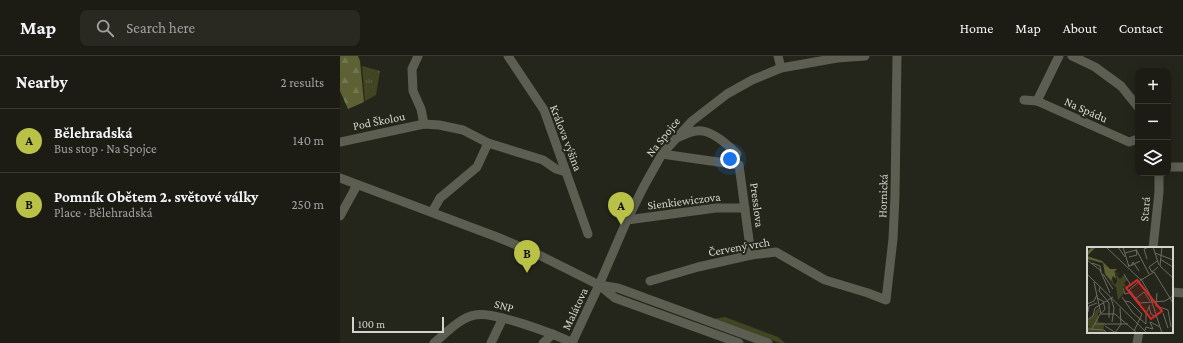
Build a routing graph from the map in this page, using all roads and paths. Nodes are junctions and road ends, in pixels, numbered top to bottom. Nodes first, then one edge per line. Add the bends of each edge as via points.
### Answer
1 (418, 56) edge
2 (508, 56) edge
3 (778, 56) edge
4 (865, 56) edge
5 (897, 56) edge
6 (1060, 56) edge
7 (1072, 56) edge
8 (781, 68) junction
9 (1024, 100) dead end
10 (1037, 101) junction
11 (1136, 104) edge
12 (424, 124) junction
13 (677, 138) junction
14 (1135, 140) edge
15 (340, 142) edge
16 (488, 143) junction
17 (662, 154) junction
18 (737, 154) dead end
19 (1171, 167) edge
20 (1183, 167) edge
21 (566, 172) junction
22 (1159, 176) edge
23 (340, 178) edge
24 (358, 184) junction
25 (744, 208) junction
26 (432, 212) junction
27 (340, 216) edge
28 (627, 220) junction
29 (588, 234) dead end
30 (1153, 247) edge
31 (751, 256) junction
32 (650, 281) dead end
33 (599, 285) junction
34 (851, 288) joint
35 (1173, 292) edge
36 (1183, 293) edge
37 (502, 318) junction
38 (1139, 333) edge
39 (553, 334) junction
40 (434, 343) edge
41 (491, 343) edge
42 (543, 343) edge
43 (573, 343) edge
44 (738, 343) edge
45 (768, 343) edge
46 (1137, 343) edge

1 - 12 street, Pod Školou via 412,69 414,91
2 - 21 street, Králova výšina via 544,110
3 - 8 street
4 - 8 street
5 - 34 street, Hornická via 895,196 886,300
6 - 10 street
7 - 11 street via 1095,67 1121,86
8 - 13 street, Na Spojce via 727,94 692,121
9 - 10 street, Na Spádu
10 - 14 street, Na Spádu via 1130,142
12 - 15 street, Pod Školou
12 - 16 street, Pod Školou via 463,130
13 - 17 street, Na Spojce
13 - 18 street via 697,131 706,132 723,141
16 - 21 street, Pod Školou via 543,160
16 - 26 street via 476,166 440,198
17 - 25 street, Presslova via 739,164
17 - 28 street, Na Spojce
19 - 20 street
21 - 29 street, Králova výšina
22 - 30 street, Stará
23 - 24 street
24 - 26 street
24 - 27 street
25 - 28 street, Sienkiewiczova via 716,208
25 - 31 street, Presslova
26 - 33 street via 503,239
28 - 33 street, Na Spojce
31 - 32 street, Červený vrch via 698,267
31 - 34 street, Červený vrch via 776,252 825,280
33 - 43 street, Malátova
33 - 44 street via 615,298
33 - 45 street via 618,288
35 - 36 street
37 - 39 street, SNP
37 - 40 street, SNP via 486,314 474,315 457,324
37 - 41 street
38 - 46 street
39 - 42 street
39 - 43 street, SNP

